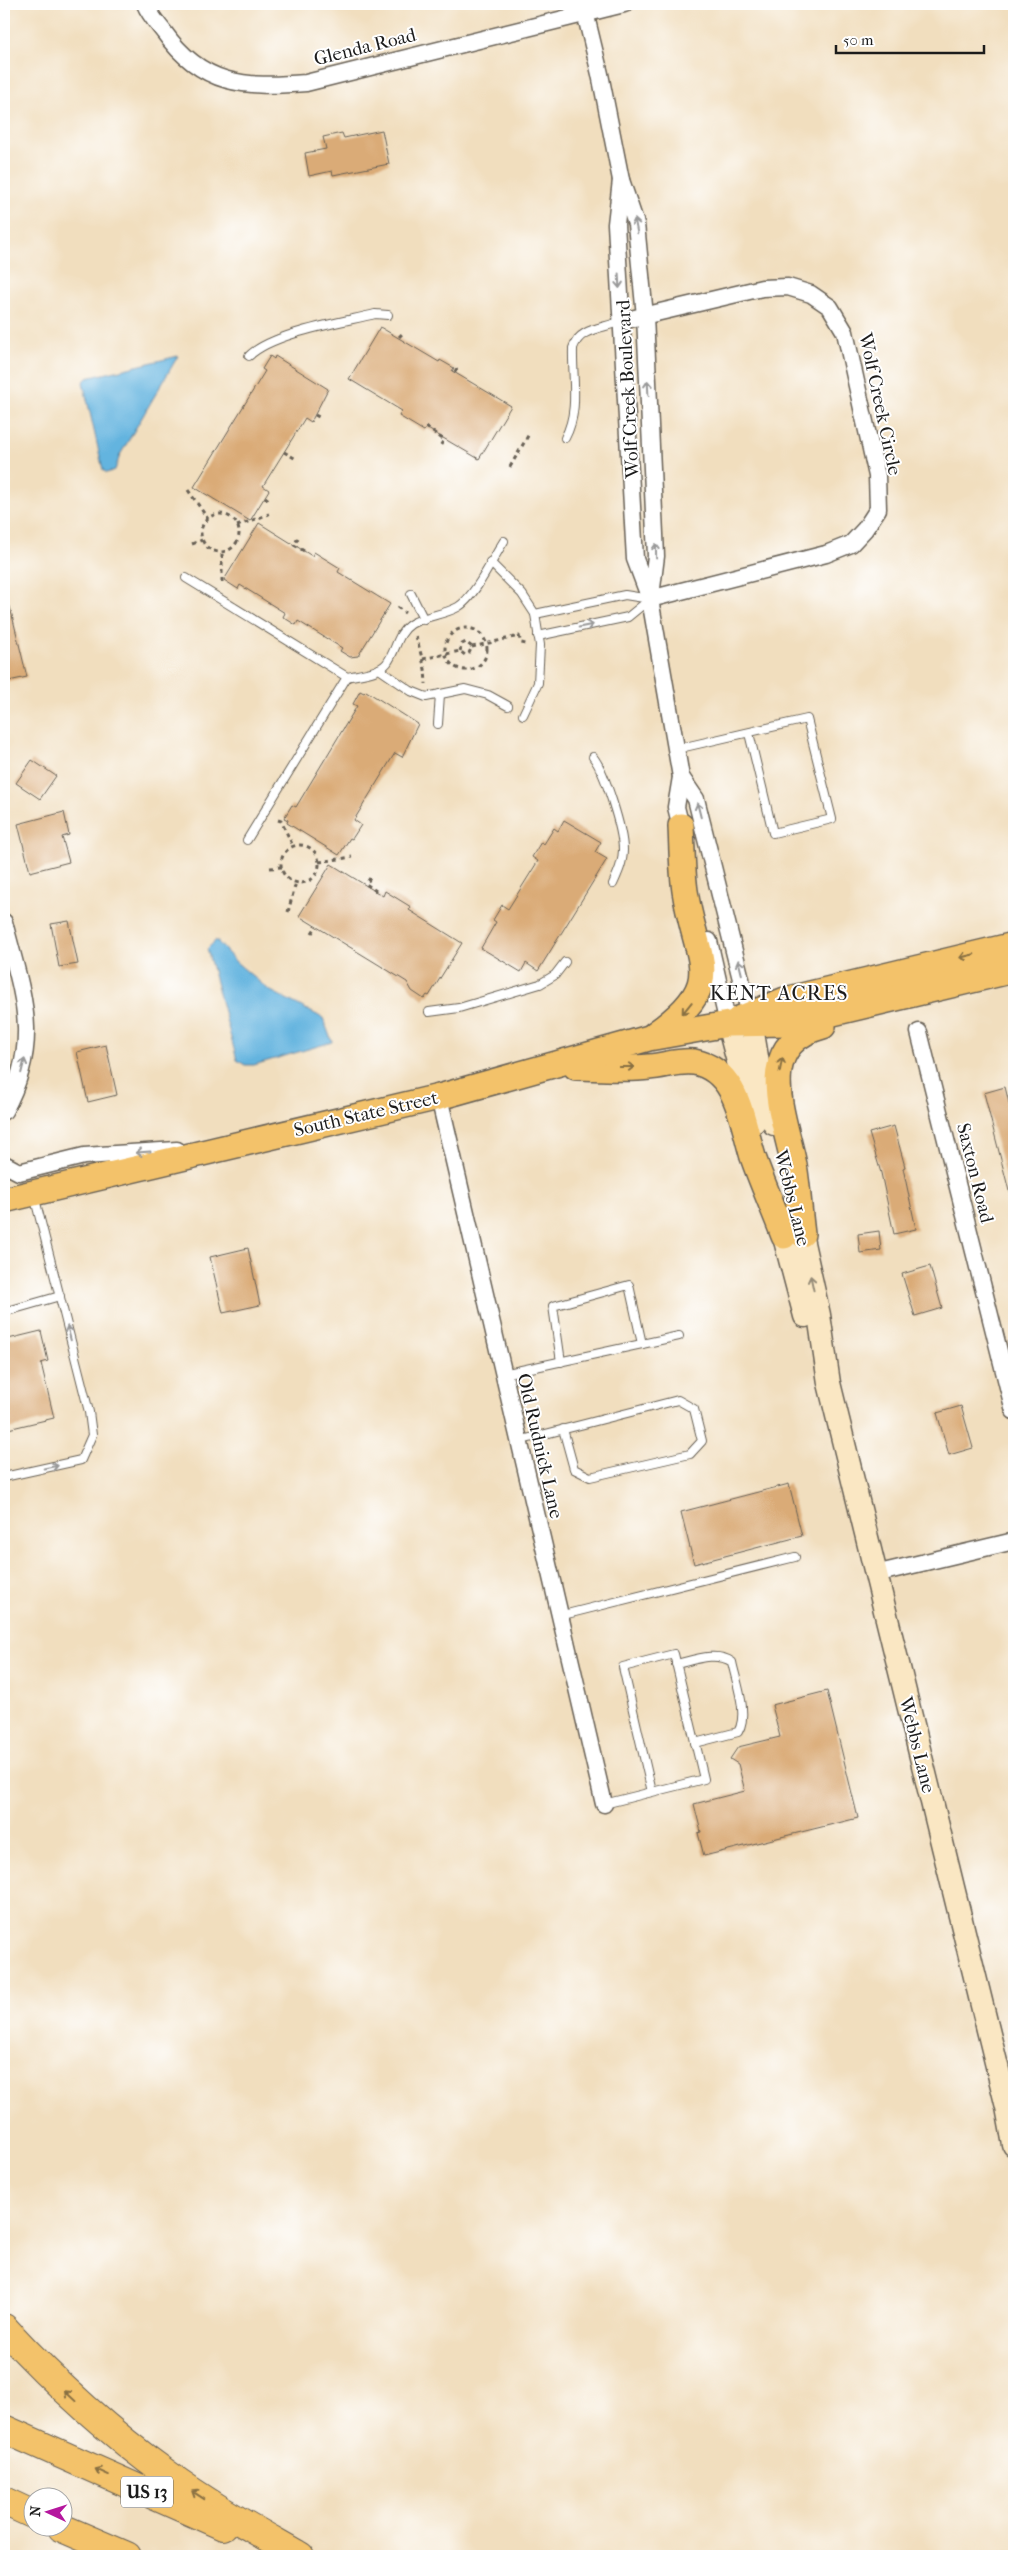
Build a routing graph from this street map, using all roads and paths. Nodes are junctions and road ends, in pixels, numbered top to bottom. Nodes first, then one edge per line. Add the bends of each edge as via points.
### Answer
1 (145, 4) edge
2 (624, 4) edge
3 (584, 8) edge
4 (621, 180) junction
5 (388, 315) dead end
6 (645, 316) junction
7 (622, 321) junction
8 (249, 356) dead end
9 (457, 368) dead end
10 (455, 372) dead end
11 (316, 415) dead end
12 (321, 418) dead end
13 (426, 428) dead end
14 (529, 434) dead end
15 (565, 438) dead end
16 (440, 446) dead end
17 (284, 452) dead end
18 (296, 459) dead end
19 (510, 467) dead end
20 (188, 490) dead end
21 (265, 497) dead end
22 (270, 501) dead end
23 (269, 514) dead end
24 (208, 519) junction
25 (237, 526) junction
26 (298, 538) dead end
27 (202, 540) junction
28 (504, 541) dead end
29 (192, 544) dead end
30 (304, 551) dead end
31 (222, 552) junction
32 (490, 562) junction
33 (186, 578) dead end
34 (222, 582) dead end
35 (411, 594) dead end
36 (650, 599) junction
37 (397, 607) dead end
38 (535, 614) junction
39 (424, 620) junction
40 (411, 624) junction
41 (538, 636) junction
42 (521, 643) dead end
43 (486, 644) junction
44 (472, 647) junction
45 (460, 651) junction
46 (446, 654) junction
47 (423, 659) junction
48 (380, 669) junction
49 (347, 677) junction
50 (440, 694) junction
51 (426, 696) junction
52 (508, 706) dead end
53 (523, 715) dead end
54 (438, 724) dead end
55 (749, 733) junction
56 (676, 749) junction
57 (593, 757) dead end
58 (681, 777) junction
59 (278, 820) dead end
60 (681, 826) junction
61 (247, 840) dead end
62 (293, 846) junction
63 (352, 857) dead end
64 (318, 862) junction
65 (282, 867) junction
66 (270, 868) dead end
67 (370, 878) dead end
68 (296, 882) junction
69 (613, 884) dead end
70 (376, 891) dead end
71 (288, 912) dead end
72 (4, 922) edge
73 (316, 927) dead end
74 (312, 933) dead end
75 (1014, 945) edge
76 (565, 962) dead end
77 (1011, 970) edge
78 (429, 1012) dead end
79 (743, 1021) junction
80 (920, 1032) dead end
81 (649, 1038) junction
82 (544, 1068) junction
83 (439, 1097) junction
84 (4, 1111) edge
85 (227, 1147) junction
86 (4, 1164) edge
87 (34, 1193) junction
88 (4, 1198) edge
89 (793, 1235) junction
90 (60, 1296) junction
91 (4, 1312) edge
92 (679, 1336) dead end
93 (642, 1344) junction
94 (562, 1362) junction
95 (503, 1374) junction
96 (1014, 1411) edge
97 (563, 1429) junction
98 (518, 1441) junction
99 (4, 1477) edge
100 (1014, 1541) edge
101 (795, 1557) dead end
102 (875, 1574) junction
103 (558, 1616) junction
104 (676, 1664) junction
105 (695, 1743) junction
106 (652, 1792) junction
107 (604, 1804) joint
108 (1011, 2117) edge
109 (1014, 2145) edge
110 (4, 2328) edge
111 (4, 2429) edge
112 (4, 2501) edge
113 (22, 2509) edge
114 (72, 2532) edge
115 (127, 2556) edge
116 (290, 2556) edge
117 (300, 2556) edge

1 - 3 street, Glenda Road via 172,44 201,71 238,84 271,86 306,83
2 - 3 street, Glenda Road
3 - 4 street, Wolf Creek Boulevard
6 -> 4 street, Wolf Creek Boulevard via 636,224
4 -> 7 street, Wolf Creek Boulevard via 616,224
5 - 8 lane via 375,314 273,340
6 - 7 street, Wolf Creek Circle
36 -> 6 street, Wolf Creek Boulevard via 656,556
6 - 36 street, Wolf Creek Circle via 762,288 788,287 812,294 824,302 845,332 877,476 878,509 851,544 826,554
7 - 15 lane via 589,330 576,339 574,409
7 - 36 street, Wolf Creek Boulevard via 635,559
9 - 10 path
11 - 12 path
13 - 16 path via 444,440
14 - 19 path
17 - 18 path
20 - 24 path
21 - 22 path
23 - 25 path
24 - 25 path via 214,515 227,516
24 - 27 path via 201,530
25 - 31 path via 236,542
26 - 30 path via 294,545
27 - 29 path
27 - 31 path via 210,550
28 - 32 lane
31 - 34 path
32 - 38 lane via 522,594
32 - 39 lane via 460,606
33 - 49 lane
35 - 39 lane
36 - 38 lane via 625,595
41 -> 36 lane via 628,617
36 - 56 street, Wolf Creek Boulevard
37 - 40 path
38 - 41 lane
39 - 40 lane
40 - 47 path
40 - 48 lane via 397,640 387,664
41 - 53 lane via 538,683
42 - 43 path via 519,636
43 - 44 path
43 - 46 path via 477,632 460,629 447,640
43 - 46 path via 484,658 472,669 455,667
44 - 45 path via 466,655
44 - 45 path via 466,642
45 - 46 path
46 - 47 path
47 - 51 path
48 - 49 lane
48 - 51 lane via 410,691
49 - 61 lane
50 - 51 lane
50 - 52 lane via 465,689 488,695
50 - 54 lane
55 - 55 lane via 808,719 832,819 774,833
55 - 56 lane
56 - 58 street, Wolf Creek Boulevard
57 - 69 lane via 602,768 623,850
58 - 60 street, Wolf Creek Boulevard via 676,807
79 -> 58 street, Wolf Creek Boulevard via 696,799
59 - 62 path
60 - 79 street, Wolf Creek Boulevard
60 -> 81 main road via 685,891 703,968 697,994 689,1007
62 - 64 path via 307,846 314,851
62 - 65 path via 283,854
63 - 64 path
64 - 68 path via 314,877
65 - 66 path
65 - 68 path via 286,876
67 - 70 path via 366,884
68 - 71 path
84 -> 72 street via 22,1072 27,1048 25,1004
73 - 74 path
75 -> 79 main road, South State Street via 785,1000
76 - 78 lane via 555,975 540,984 459,1008
77 - 79 main road, South State Street via 791,1024
89 -> 77 main road via 794,1166 778,1088 780,1062 785,1049 807,1030 943,996
79 - 81 main road, South State Street
79 - 89 street, Webbs Lane
80 - 96 street, Saxton Road
81 - 82 main road, South State Street
82 - 83 main road, South State Street
82 -> 89 main road via 649,1067 681,1061 714,1069 738,1103 753,1157
83 - 85 main road, South State Street
83 - 95 street, Old Rudnick Lane
85 -> 86 street via 84,1156 19,1172
85 - 87 main road, South State Street
87 - 88 main road, South State Street
87 - 90 lane
89 - 102 street, Webbs Lane via 819,1315 829,1383
90 - 91 lane
99 -> 90 lane via 81,1460 92,1435
92 - 93 lane
93 - 94 lane
93 - 94 lane via 629,1285 553,1306
94 - 95 lane
95 - 98 street, Old Rudnick Lane
97 - 97 lane via 678,1400 694,1409 702,1441 690,1454 590,1477 574,1469
97 - 98 lane
98 - 103 street, Old Rudnick Lane
100 - 102 street
101 - 103 lane
102 - 108 street, Webbs Lane
103 - 107 street, Old Rudnick Lane
104 - 105 lane
104 - 105 lane via 715,1656 724,1656 732,1662 743,1714 742,1725 738,1732
104 - 106 lane via 674,1654 623,1667
105 - 106 lane via 704,1779
106 - 107 lane
108 - 109 street, Webbs Lane
117 -> 110 highway via 176,2480 115,2434 44,2372
116 -> 111 highway, US 13
112 - 113 highway
114 - 115 highway

